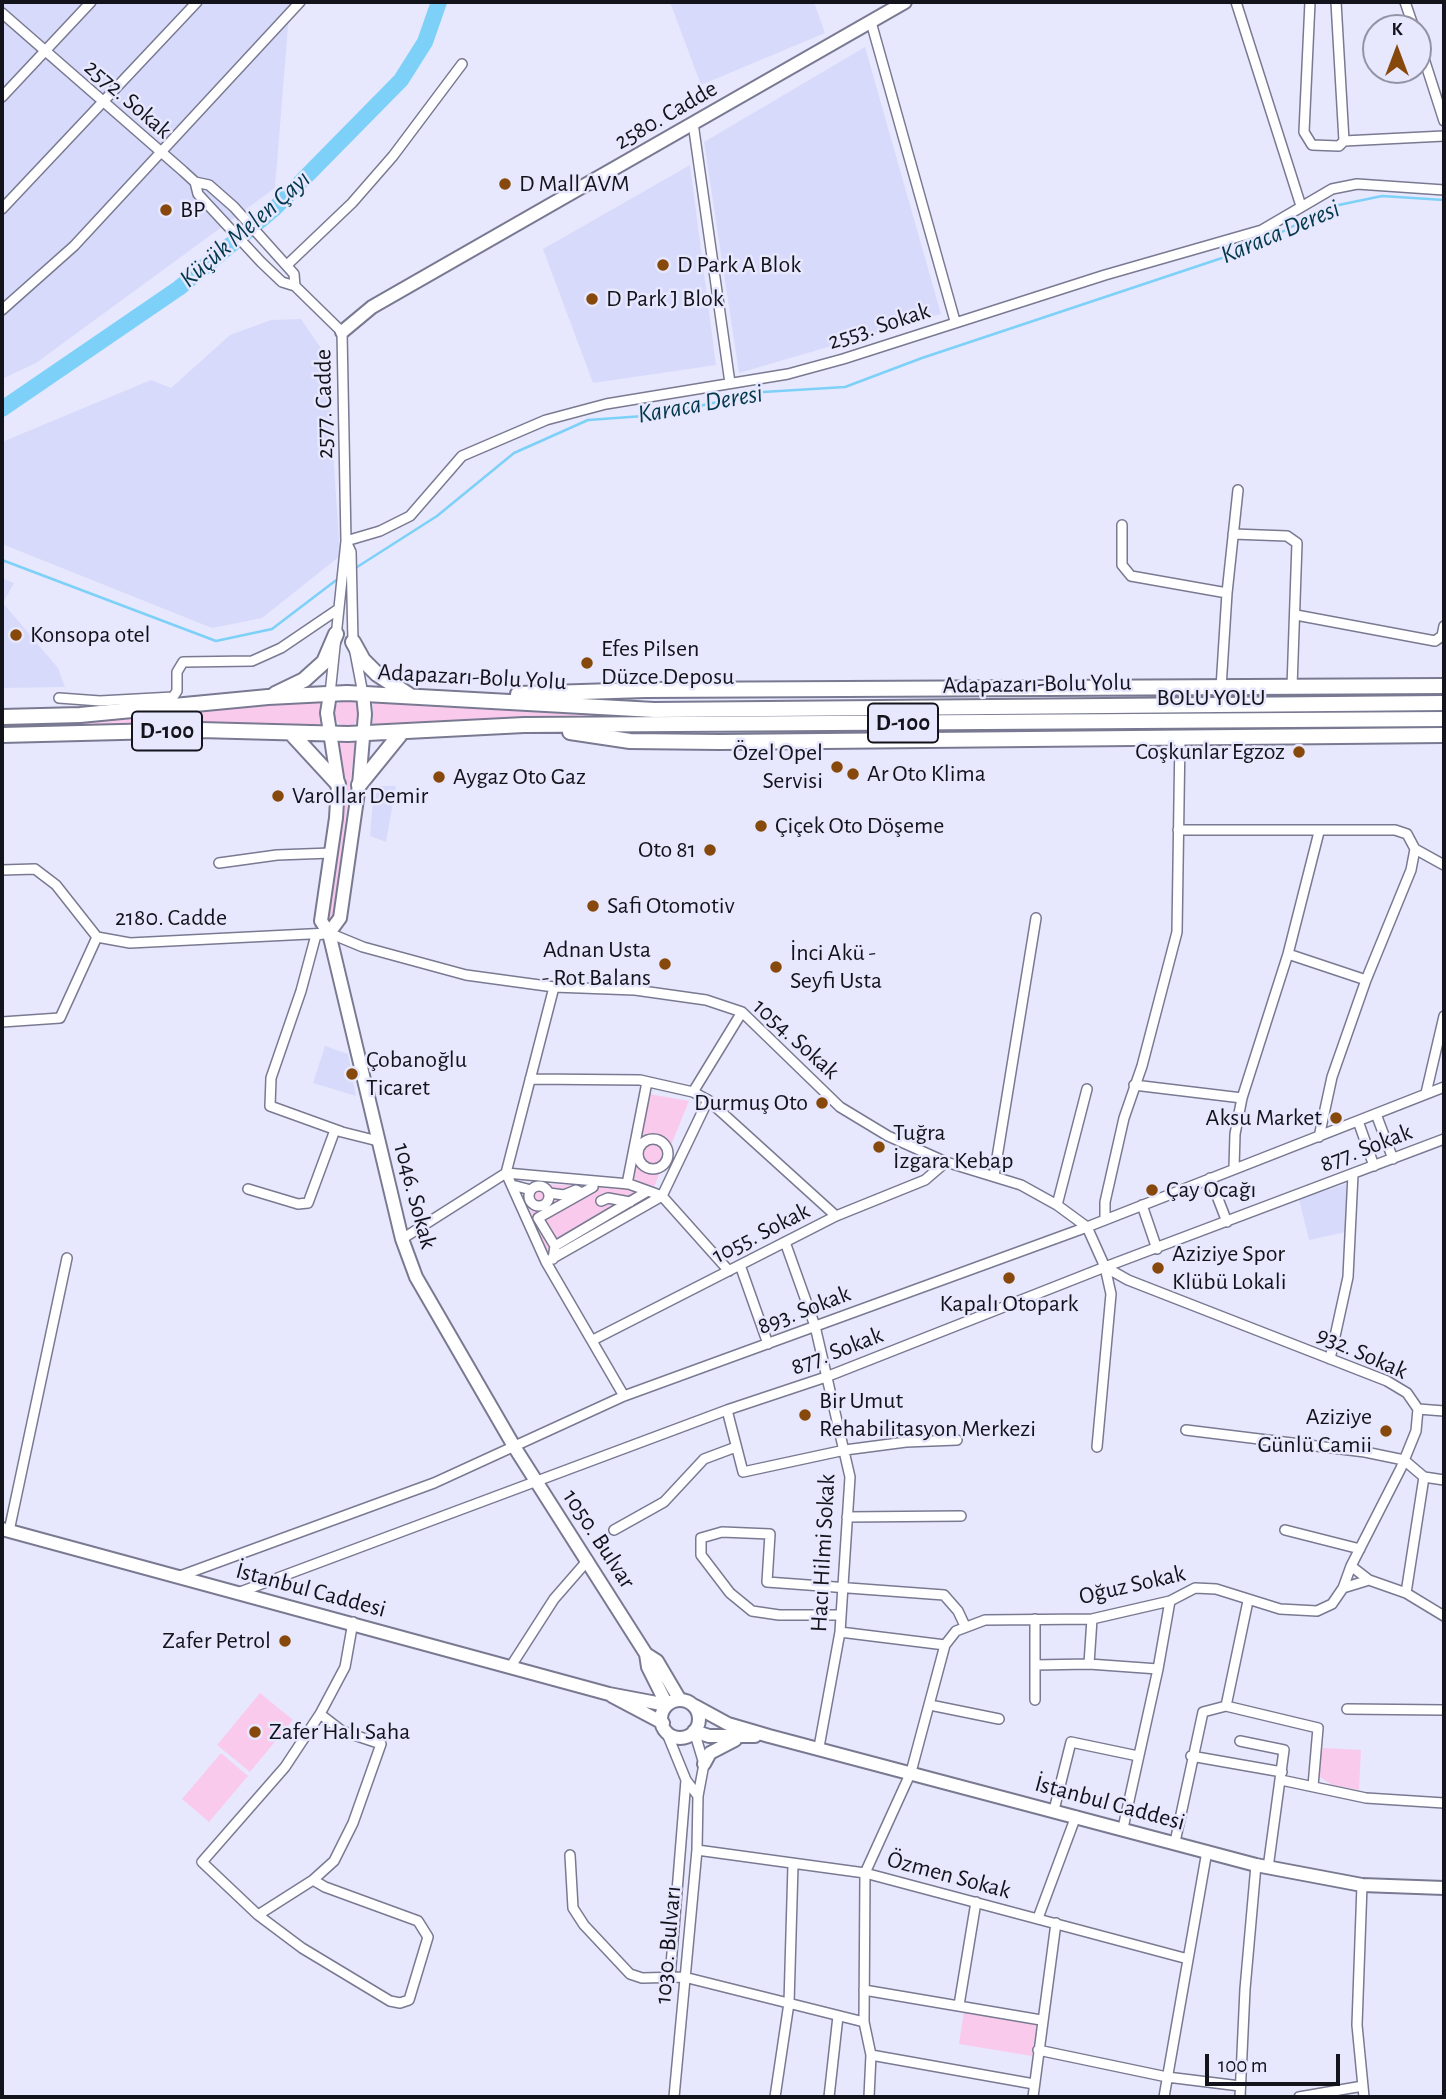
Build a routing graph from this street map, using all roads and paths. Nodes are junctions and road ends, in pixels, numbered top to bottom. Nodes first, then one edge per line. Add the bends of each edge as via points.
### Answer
1 (91, 2) edge
2 (197, 2) edge
3 (300, 2) edge
4 (905, 2) edge
5 (1236, 2) edge
6 (1310, 2) edge
7 (1336, 2) edge
8 (2, 13) edge
9 (871, 22) junction
10 (44, 51) junction
11 (461, 65) dead end
12 (1432, 77) edge
13 (2, 97) edge
14 (103, 103) junction
15 (1442, 103) edge
16 (1444, 121) edge
17 (693, 123) junction
18 (1444, 136) edge
19 (1344, 141) junction
20 (160, 153) junction
21 (195, 182) junction
22 (1444, 190) edge
23 (1300, 206) junction
24 (2, 209) edge
25 (286, 265) junction
26 (295, 286) junction
27 (4, 309) edge
28 (955, 321) junction
29 (342, 332) junction
30 (730, 383) junction
31 (1238, 491) dead end
32 (1122, 525) dead end
33 (1233, 534) junction
34 (346, 541) junction
35 (1227, 593) junction
36 (340, 606) junction
37 (1296, 615) junction
38 (1444, 626) edge
39 (337, 634) junction
40 (353, 642) junction
41 (1444, 686) edge
42 (1292, 687) junction
43 (1221, 688) junction
44 (330, 694) junction
45 (363, 694) junction
46 (410, 695) junction
47 (268, 697) junction
48 (59, 698) dead end
49 (467, 699) junction
50 (1444, 703) edge
51 (2, 717) edge
52 (1444, 719) edge
53 (524, 726) junction
54 (291, 733) junction
55 (402, 733) junction
56 (331, 734) junction
57 (355, 734) junction
58 (2, 735) edge
59 (1444, 735) edge
60 (1180, 736) junction
61 (338, 784) junction
62 (359, 785) junction
63 (1178, 830) junction
64 (1319, 832) junction
65 (1415, 849) junction
66 (331, 853) junction
67 (219, 863) dead end
68 (1444, 865) edge
69 (2, 870) edge
70 (1036, 918) dead end
71 (329, 933) junction
72 (97, 937) junction
73 (1288, 954) junction
74 (1366, 980) junction
75 (554, 987) junction
76 (742, 1012) junction
77 (1444, 1016) edge
78 (2, 1022) edge
79 (530, 1079) junction
80 (648, 1082) junction
81 (1134, 1085) junction
82 (1444, 1087) edge
83 (1087, 1089) dead end
84 (692, 1092) junction
85 (1426, 1093) junction
86 (1242, 1098) junction
87 (708, 1100) junction
88 (1376, 1114) junction
89 (1357, 1121) junction
90 (335, 1130) junction
91 (1319, 1137) junction
92 (1444, 1139) edge
93 (378, 1141) junction
94 (636, 1151) junction
95 (1393, 1158) junction
96 (666, 1159) junction
97 (946, 1161) junction
98 (677, 1164) junction
99 (1374, 1166) junction
100 (1234, 1168) junction
101 (506, 1173) junction
102 (1353, 1174) junction
103 (994, 1176) junction
104 (1210, 1178) junction
105 (593, 1184) junction
106 (627, 1184) junction
107 (512, 1185) junction
108 (248, 1189) dead end
109 (531, 1190) junction
110 (648, 1191) junction
111 (549, 1193) junction
112 (582, 1193) junction
113 (662, 1196) junction
114 (601, 1201) junction
115 (633, 1202) junction
116 (1057, 1205) junction
117 (1142, 1205) junction
118 (547, 1208) junction
119 (610, 1215) junction
120 (836, 1216) junction
121 (1105, 1219) junction
122 (1227, 1222) junction
123 (1087, 1227) junction
124 (402, 1239) junction
125 (785, 1242) junction
126 (555, 1246) junction
127 (1157, 1249) junction
128 (67, 1258) dead end
129 (550, 1261) junction
130 (740, 1265) junction
131 (1105, 1267) junction
132 (729, 1270) junction
133 (815, 1326) junction
134 (593, 1340) junction
135 (768, 1344) junction
136 (1330, 1359) junction
137 (826, 1377) junction
138 (624, 1396) junction
139 (1418, 1409) junction
140 (727, 1410) junction
141 (1444, 1411) edge
142 (1186, 1430) dead end
143 (957, 1440) dead end
144 (736, 1447) junction
145 (1097, 1447) dead end
146 (515, 1448) junction
147 (845, 1450) junction
148 (1405, 1460) junction
149 (1424, 1477) junction
150 (1444, 1480) edge
151 (538, 1482) junction
152 (961, 1516) dead end
153 (847, 1517) junction
154 (6, 1530) edge
155 (614, 1530) dead end
156 (1285, 1530) dead end
157 (1360, 1549) junction
158 (588, 1560) junction
159 (1351, 1566) junction
160 (180, 1576) junction
161 (1369, 1580) junction
162 (844, 1587) junction
163 (1343, 1588) junction
164 (240, 1592) junction
165 (1406, 1593) junction
166 (1170, 1601) junction
167 (1248, 1601) junction
168 (841, 1615) junction
169 (1444, 1616) edge
170 (1035, 1619) junction
171 (1092, 1619) junction
172 (353, 1622) junction
173 (965, 1626) junction
174 (840, 1632) junction
175 (945, 1645) junction
176 (646, 1654) junction
177 (1089, 1664) junction
178 (511, 1665) junction
179 (1035, 1665) junction
180 (1158, 1669) junction
181 (608, 1693) junction
182 (680, 1700) junction
183 (1034, 1700) dead end
184 (667, 1705) junction
185 (930, 1705) junction
186 (695, 1706) junction
187 (1226, 1706) junction
188 (1347, 1709) dead end
189 (1444, 1710) edge
190 (320, 1714) junction
191 (999, 1719) dead end
192 (664, 1727) junction
193 (694, 1731) junction
194 (745, 1736) junction
195 (769, 1736) junction
196 (1240, 1741) dead end
197 (819, 1747) junction
198 (1138, 1756) junction
199 (1191, 1756) junction
200 (704, 1764) junction
201 (911, 1772) junction
202 (1281, 1776) junction
203 (686, 1780) junction
204 (1312, 1786) junction
205 (698, 1796) junction
206 (1444, 1803) edge
207 (1054, 1810) junction
208 (1076, 1816) junction
209 (1123, 1828) junction
210 (1175, 1842) junction
211 (697, 1850) junction
212 (1208, 1851) junction
213 (570, 1855) dead end
214 (793, 1865) junction
215 (1262, 1867) junction
216 (865, 1873) junction
217 (313, 1880) junction
218 (1363, 1885) junction
219 (1444, 1888) edge
220 (976, 1902) junction
221 (258, 1915) junction
222 (1038, 1918) junction
223 (1056, 1923) junction
224 (1188, 1959) junction
225 (684, 1977) junction
226 (670, 1978) junction
227 (864, 1990) junction
228 (789, 2003) junction
229 (959, 2005) junction
230 (838, 2015) junction
231 (1041, 2020) junction
232 (864, 2022) junction
233 (1038, 2050) junction
234 (871, 2055) junction
235 (1167, 2077) junction
236 (1034, 2084) junction
237 (1240, 2086) junction
238 (1363, 2086) junction
239 (674, 2097) edge
240 (775, 2097) edge
241 (829, 2097) edge
242 (869, 2097) edge
243 (1033, 2097) edge
244 (1164, 2097) edge
245 (1240, 2097) edge
246 (1299, 2097) edge
247 (1364, 2097) edge

1 - 10 street
2 - 14 street
3 - 20 street
4 - 9 main road, 2580. Cadde
5 - 23 street
6 - 19 street via 1304,132 1312,145 1339,146
7 - 19 street
8 - 10 street, 2572. Sokak
9 - 17 main road, 2580. Cadde
9 - 28 street
10 - 13 street
10 - 14 street, 2572. Sokak
11 - 25 street via 352,203
12 - 15 street
14 - 20 street, 2572. Sokak
14 - 24 street
15 - 16 street
17 - 29 main road, 2580. Cadde via 372,307
17 - 30 street
18 - 19 street
20 - 21 street, 2572. Sokak
20 - 27 street via 74,246
21 - 25 street via 209,185 234,207
21 - 26 street, 2572. Sokak via 198,194 261,262 282,282
22 - 23 street, 2553. Sokak via 1357,184 1332,189
23 - 28 street, 2553. Sokak via 1262,230
25 - 26 street via 294,274
26 - 29 street, 2577. Cadde
28 - 30 street, 2553. Sokak via 843,359
29 - 34 street, 2577. Cadde
30 - 34 street, 2553. Sokak via 606,404 546,420 463,456 410,516
31 - 33 street
32 - 35 street via 1122,565 1131,576
33 - 35 street
33 - 37 street via 1295,540
34 - 36 street
34 - 40 street via 351,552
35 - 43 street
36 - 39 street
36 - 48 street via 281,648 252,661 183,662 173,697
37 - 38 street via 1435,641
37 - 42 street
39 - 44 street
39 - 47 highway via 324,662 304,680
40 - 45 street
40 - 46 highway via 377,674
41 - 42 highway
42 - 43 highway
43 - 49 highway via 645,690
44 - 45 highway, Adapazarı-Bolu Yolu / D-100
44 - 47 highway, Adapazarı-Bolu Yolu / D-100
44 - 56 main road, 1046. Sokak
45 - 46 highway, Adapazarı-Bolu Yolu / D-100
45 - 57 main road via 365,714
46 - 49 highway, Adapazarı-Bolu Yolu / D-100
47 - 51 highway, Adapazarı-Bolu Yolu / D-100 via 80,715
49 - 50 highway, Adapazarı-Bolu Yolu / D-100 via 654,710
52 - 53 highway, BOLU YOLU / D-100
53 - 55 highway, BOLU YOLU / D-100
53 - 60 highway via 630,741
54 - 56 highway, D-100
54 - 58 highway, D-100 via 200,730
54 - 61 highway
55 - 57 highway, BOLU YOLU / D-100
55 - 62 highway
56 - 57 highway, D-100
56 - 61 main road, 1046. Sokak
57 - 62 main road
59 - 60 highway
60 - 63 street
61 - 66 main road, 1046. Sokak
62 - 71 main road via 340,918
63 - 64 street
63 - 81 street via 1177,932
64 - 65 street via 1395,830 1407,834
64 - 73 street
65 - 68 street
65 - 74 street via 1411,870
66 - 67 street
66 - 71 main road, 1046. Sokak via 321,921
69 - 72 street, 2180. Cadde via 35,869 56,885
70 - 103 street
71 - 72 street, 2180. Cadde via 130,943
71 - 75 street, 1054. Sokak via 466,975
71 - 90 street via 316,935 271,1078 270,1106
71 - 93 main road, 1046. Sokak
72 - 78 street via 60,1018
73 - 74 street
73 - 86 street
74 - 91 street via 1332,1076
75 - 76 street, 1054. Sokak via 635,990 706,1000
75 - 79 street
76 - 84 street
76 - 97 street, 1054. Sokak via 840,1107 888,1136
77 - 85 street
79 - 80 street
79 - 101 street
80 - 84 street
80 - 94 street
81 - 86 street
81 - 121 street
82 - 85 street, 893. Sokak
83 - 116 street
84 - 87 street
85 - 88 street, 893. Sokak
86 - 100 street
87 - 98 street
87 - 120 street
88 - 89 street, 893. Sokak
88 - 95 street
89 - 91 street, 893. Sokak
89 - 99 street
90 - 93 street
90 - 108 street via 308,1203
91 - 100 street, 893. Sokak
92 - 95 street, 877. Sokak
93 - 124 main road, 1046. Sokak
94 - 96 street via 650,1169 659,1168
94 - 96 street via 648,1141 658,1141 665,1147
94 - 106 street
95 - 99 street, 877. Sokak
96 - 98 street
97 - 103 street, 1054. Sokak
97 - 120 street, 1055. Sokak via 925,1180
98 - 113 street
99 - 102 street, 877. Sokak
100 - 104 street, 893. Sokak
101 - 105 street
101 - 107 street
101 - 124 street
102 - 122 street, 877. Sokak
102 - 136 street via 1348,1277
103 - 116 street, 1054. Sokak
104 - 117 street, 893. Sokak
104 - 122 street
105 - 106 street
105 - 112 street
105 - 114 street
106 - 110 street
107 - 109 street
107 - 129 street
109 - 111 street via 542,1186
109 - 118 street via 533,1204
110 - 113 street
110 - 115 street
111 - 112 street via 564,1195 576,1189
111 - 118 street
112 - 118 street
113 - 129 street
113 - 132 street
114 - 115 street
114 - 119 street
115 - 119 street
116 - 123 street, 1054. Sokak
117 - 121 street, 893. Sokak
117 - 127 street
118 - 126 street via 538,1218
119 - 126 street
120 - 125 street, 1055. Sokak
121 - 123 street, 893. Sokak
122 - 127 street, 877. Sokak
123 - 131 street
123 - 133 street, 893. Sokak
124 - 146 main road, 1046. Sokak via 416,1277
125 - 130 street, 1055. Sokak
125 - 133 street, Hacı Hilmi Sokak
126 - 129 street
127 - 131 street, 877. Sokak
128 - 154 street
129 - 134 street
130 - 132 street, 1055. Sokak
130 - 135 street
131 - 136 street, 932. Sokak
131 - 137 street, 877. Sokak
131 - 145 street via 1111,1294
132 - 134 street, 1055. Sokak
133 - 135 street, 893. Sokak
133 - 137 street, Hacı Hilmi Sokak
134 - 138 street
135 - 138 street, 893. Sokak
136 - 139 street, 932. Sokak via 1398,1386
137 - 140 street, 877. Sokak
137 - 147 street, Hacı Hilmi Sokak
138 - 146 street, 893. Sokak
139 - 141 street
139 - 148 street, 932. Sokak via 1419,1420
140 - 144 street
140 - 151 street, 877. Sokak
142 - 148 street
143 - 147 street
144 - 147 street via 743,1472
144 - 155 street via 704,1459 664,1502
146 - 151 main road, 1050. Bulvar
146 - 160 street, 893. Sokak
147 - 153 street, Hacı Hilmi Sokak via 850,1478
148 - 149 street
148 - 157 street, 932. Sokak
149 - 150 street
149 - 165 street
151 - 158 main road, 1050. Bulvar
151 - 164 street, 877. Sokak
152 - 153 street
153 - 162 street, Hacı Hilmi Sokak
154 - 160 main road, İstanbul Caddesi
156 - 157 street
157 - 159 street, 932. Sokak
158 - 176 main road, 1050. Bulvar
158 - 178 street via 554,1599
159 - 161 street
159 - 163 street, 932. Sokak
160 - 164 main road, İstanbul Caddesi
161 - 163 street, Oğuz Sokak
161 - 165 street
162 - 168 street, Hacı Hilmi Sokak
162 - 168 street via 767,1582 770,1534 722,1532 701,1538 701,1555 730,1593 752,1611
162 - 173 street via 944,1595
163 - 167 street, Oğuz Sokak via 1332,1604 1317,1611
164 - 172 main road, İstanbul Caddesi
165 - 169 street
166 - 167 street, Oğuz Sokak via 1195,1588 1216,1589
166 - 171 street, Oğuz Sokak
166 - 180 street
167 - 187 street
168 - 174 street, Hacı Hilmi Sokak
170 - 171 street, Oğuz Sokak
170 - 173 street, Oğuz Sokak via 985,1620
170 - 179 street
171 - 177 street
172 - 178 main road, İstanbul Caddesi
172 - 190 street via 345,1667
173 - 175 street
174 - 175 street
174 - 197 street, Hacı Hilmi Sokak
175 - 185 street
176 - 182 main road via 657,1661
176 - 184 main road
177 - 179 street
177 - 180 street
178 - 181 main road, İstanbul Caddesi
179 - 183 street
180 - 198 street
181 - 184 main road, İstanbul Caddesi
181 - 192 main road, İstanbul Caddesi
182 - 184 main road
182 - 186 main road
184 - 192 main road via 662,1714
185 - 191 street
185 - 201 street
186 - 193 main road via 699,1720
186 - 195 main road, İstanbul Caddesi via 728,1724
187 - 199 street via 1202,1712
187 - 204 street via 1318,1728
188 - 189 street
190 - 217 street via 342,1731 381,1744 353,1824 334,1861
190 - 221 street via 285,1767 202,1861
192 - 193 main road via 683,1737
192 - 203 street
193 - 194 main road, İstanbul Caddesi via 709,1736
193 - 200 street, 1030. Bulvarı
194 - 195 main road, İstanbul Caddesi
194 - 200 main road via 710,1753
195 - 197 main road, İstanbul Caddesi
196 - 202 street via 1284,1750
197 - 201 main road, İstanbul Caddesi
198 - 207 street via 1071,1742
198 - 209 street
199 - 202 street
199 - 210 street
200 - 205 street, 1030. Bulvarı
201 - 207 main road, İstanbul Caddesi
201 - 216 street
202 - 204 street
202 - 215 street
203 - 205 street
203 - 226 street
204 - 206 street via 1366,1798
205 - 211 street, 1030. Bulvarı
207 - 208 main road, İstanbul Caddesi
208 - 209 main road, İstanbul Caddesi
208 - 222 street
209 - 210 main road, İstanbul Caddesi
210 - 212 main road, İstanbul Caddesi
211 - 214 street, Özmen Sokak
211 - 225 street, 1030. Bulvarı
212 - 215 main road, İstanbul Caddesi
212 - 224 street
213 - 226 street via 573,1908 584,1925 630,1975
214 - 216 street, Özmen Sokak
214 - 228 street
215 - 218 main road, İstanbul Caddesi
215 - 237 street
216 - 220 street, Özmen Sokak
216 - 227 street
217 - 221 street
217 - 221 street via 423,1925 428,1937 409,2000 390,2001 302,1948
218 - 219 main road, İstanbul Caddesi
218 - 238 street via 1357,2025
220 - 222 street, Özmen Sokak
220 - 229 street
222 - 223 street, Özmen Sokak
223 - 224 street, Özmen Sokak
223 - 231 street
224 - 235 street
225 - 226 street
225 - 228 street
225 - 239 street, 1030. Bulvarı
227 - 229 street
227 - 232 street
228 - 230 street
228 - 240 street
229 - 231 street
230 - 232 street
230 - 241 street
231 - 233 street
232 - 234 street
233 - 235 street
233 - 236 street
234 - 236 street
234 - 242 street
235 - 237 street
235 - 244 street
236 - 243 street
237 - 245 street
238 - 246 street
238 - 247 street

